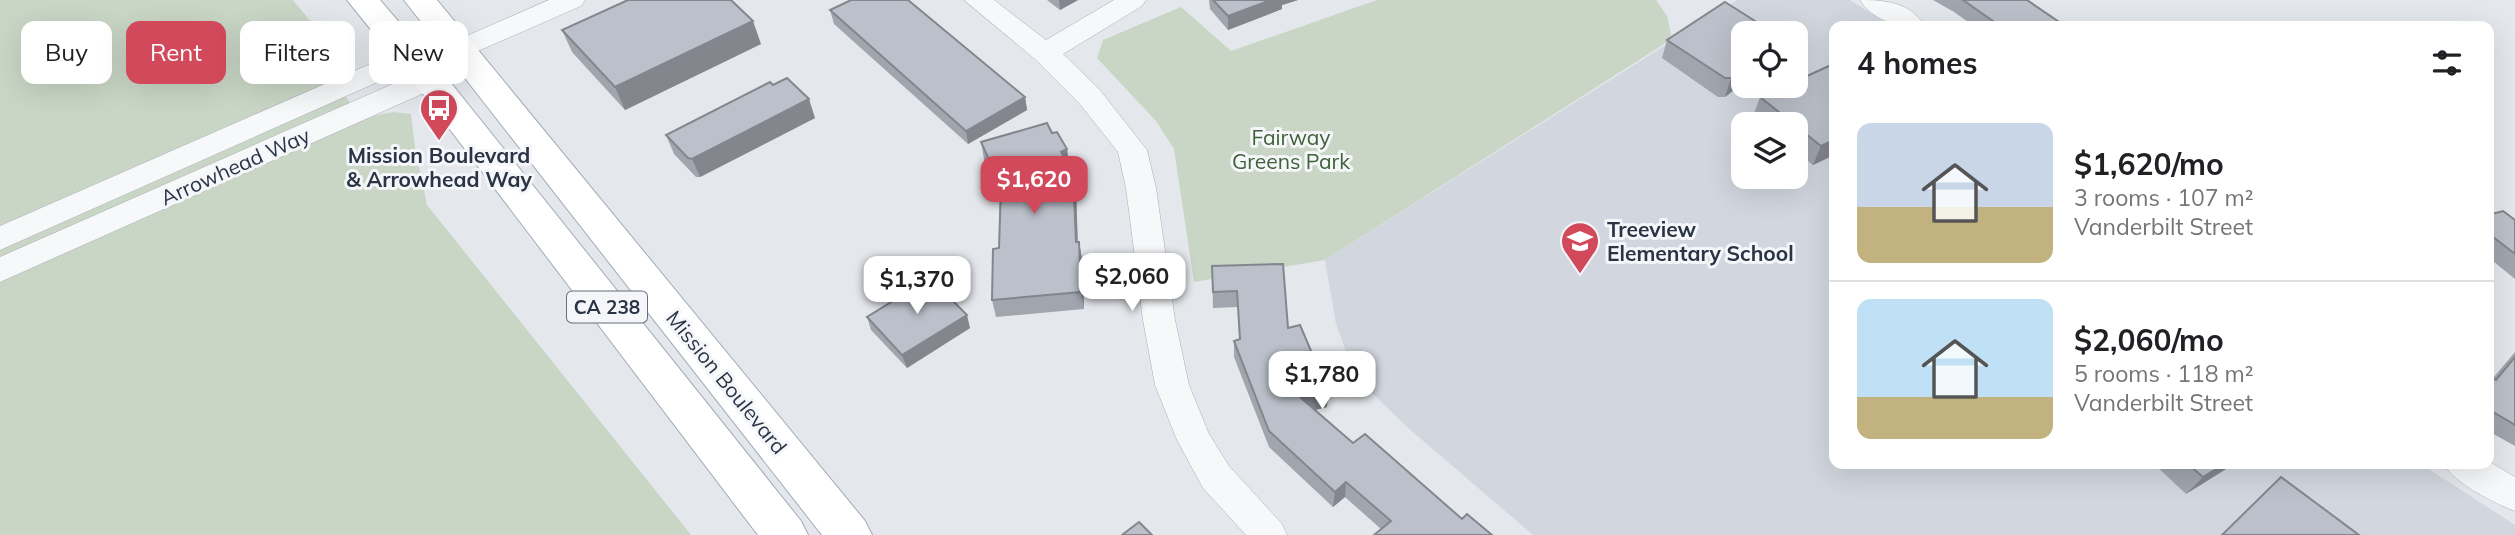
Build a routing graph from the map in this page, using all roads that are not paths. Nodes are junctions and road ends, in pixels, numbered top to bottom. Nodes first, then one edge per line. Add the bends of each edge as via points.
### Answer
1 (363, 0) edge
2 (420, 0) edge
3 (572, 0) edge
4 (976, 0) edge
5 (1133, 0) edge
6 (1873, 0) edge
7 (381, 21) edge
8 (438, 21) edge
9 (1904, 21) edge
10 (468, 46) edge
11 (1045, 53) junction
12 (468, 58) edge
13 (381, 84) edge
14 (387, 84) edge
15 (433, 84) edge
16 (0, 239) edge
17 (0, 270) edge
18 (2471, 469) edge
19 (2515, 495) edge
20 (785, 535) edge
21 (849, 535) edge
22 (1269, 535) edge

1 - 7 main road, CA 238
2 - 8 main road, Mission Boulevard / CA 238
3 - 10 street, Arrowhead Way
4 - 11 street
5 - 11 street
6 - 9 street
11 - 22 street via 1089,96 1132,150 1172,385 1194,440 1216,478
12 - 21 main road, Mission Boulevard / CA 238
13 - 16 street, Arrowhead Way
14 - 17 street, Arrowhead Way
15 - 20 main road, CA 238
18 - 19 street

